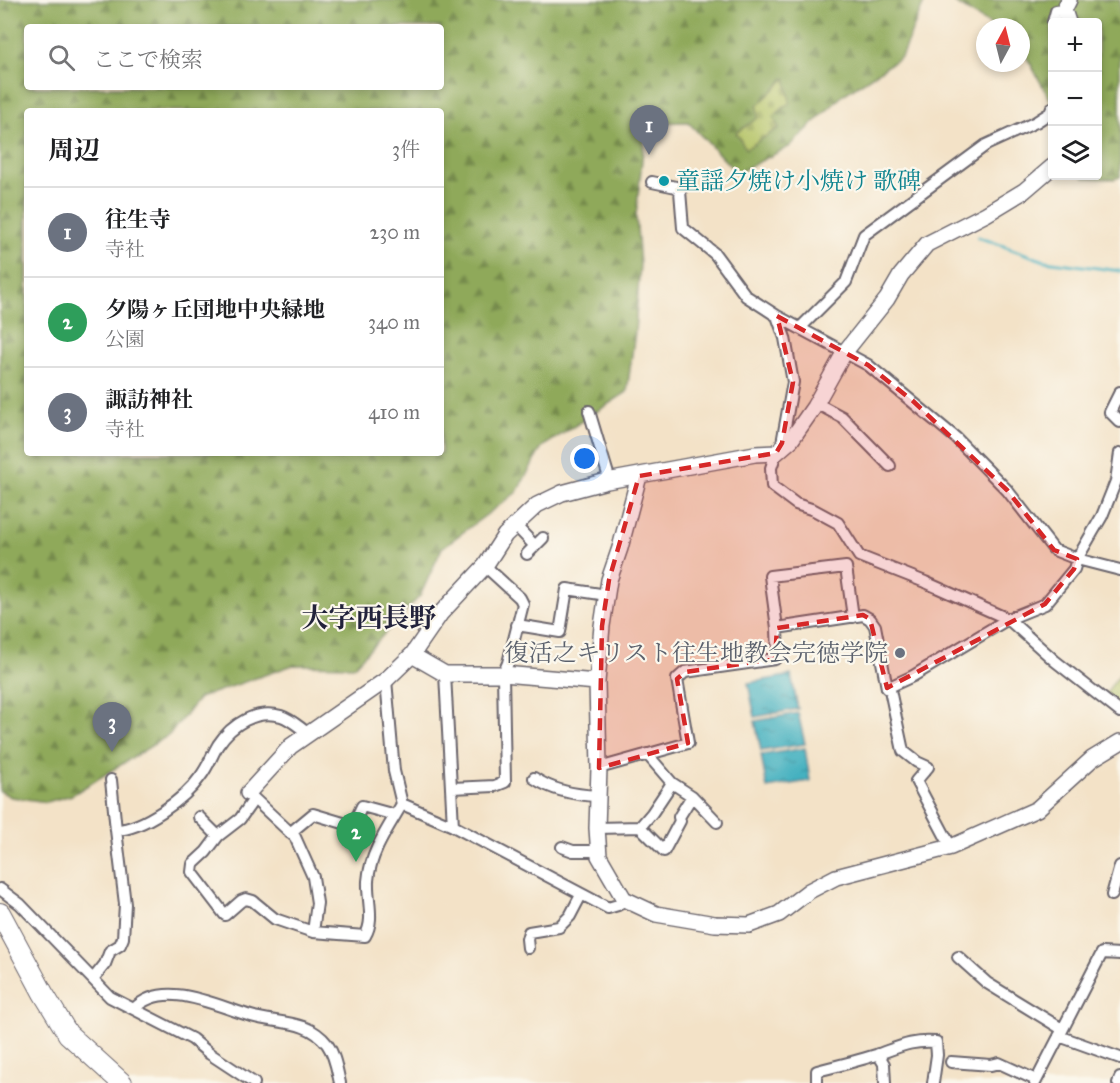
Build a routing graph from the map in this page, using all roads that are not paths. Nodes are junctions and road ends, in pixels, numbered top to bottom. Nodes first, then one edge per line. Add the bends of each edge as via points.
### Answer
1 (1067, 11) edge
2 (1054, 18) edge
3 (1048, 114) edge
4 (1048, 171) edge
5 (652, 182) dead end
6 (777, 315) junction
7 (800, 328) junction
8 (844, 353) junction
9 (1120, 392) edge
10 (816, 403) junction
11 (590, 411) dead end
12 (1120, 422) edge
13 (776, 453) junction
14 (1120, 453) edge
15 (890, 466) dead end
16 (639, 476) junction
17 (610, 481) junction
18 (515, 525) junction
19 (535, 546) dead end
20 (1077, 559) junction
21 (485, 566) junction
22 (1120, 570) edge
23 (607, 595) junction
24 (853, 617) junction
25 (1008, 619) junction
26 (518, 625) junction
27 (777, 628) junction
28 (412, 655) junction
29 (445, 674) junction
30 (503, 674) junction
31 (386, 680) junction
32 (597, 682) junction
33 (887, 688) junction
34 (1120, 712) edge
35 (309, 734) junction
36 (1120, 742) edge
37 (647, 754) junction
38 (599, 768) junction
39 (534, 778) dead end
40 (111, 780) dead end
41 (672, 783) junction
42 (452, 788) junction
43 (251, 796) junction
44 (598, 796) junction
45 (692, 796) junction
46 (402, 804) junction
47 (395, 814) junction
48 (199, 817) dead end
49 (717, 822) dead end
50 (453, 826) junction
51 (640, 826) junction
52 (597, 828) junction
53 (116, 830) junction
54 (290, 832) junction
55 (218, 836) junction
56 (562, 847) dead end
57 (951, 847) junction
58 (599, 851) junction
59 (1120, 866) edge
60 (0, 889) edge
61 (581, 895) junction
62 (1112, 895) dead end
63 (624, 899) junction
64 (0, 913) edge
65 (313, 932) junction
66 (528, 948) dead end
67 (1120, 954) edge
68 (958, 957) dead end
69 (93, 979) junction
70 (134, 1009) junction
71 (1060, 1032) junction
72 (878, 1054) junction
73 (1120, 1058) edge
74 (951, 1062) dead end
75 (1120, 1078) edge
76 (1035, 1082) edge
77 (122, 1083) edge
78 (254, 1083) edge
79 (340, 1083) edge
80 (817, 1083) edge
81 (885, 1083) edge
82 (933, 1083) edge
83 (1118, 1083) edge

1 - 2 street via 1056,11
3 - 7 street via 986,146 864,235 846,282
4 - 8 street via 986,214 927,244
5 - 6 street via 680,191 683,228 715,254 746,296
6 - 7 street
6 - 13 street via 793,382 782,443
7 - 8 street
8 - 10 street
8 - 20 street via 868,365 956,438 1007,490 1054,550
9 - 12 street via 1110,412
10 - 13 street via 791,440
10 - 15 street via 842,417
11 - 17 street
13 - 16 street
13 - 25 street via 771,468 772,486 796,504 838,523 859,556
14 - 20 street via 1111,495
16 - 17 street
16 - 23 street
17 - 18 street via 562,493 537,505
18 - 19 street
18 - 21 street
20 - 22 street
20 - 25 street via 1074,569 1045,604
21 - 26 street via 520,598 523,604
21 - 28 street via 441,613
23 - 26 street via 567,589 560,632
23 - 32 street
24 - 27 street
24 - 27 street via 846,567 770,576
24 - 33 street via 864,615 874,626
25 - 33 street
25 - 34 street
26 - 30 street
27 - 37 street via 775,659 685,672 677,679 688,743
28 - 29 street
28 - 31 street
29 - 30 street
29 - 42 street
30 - 32 street
30 - 42 street via 505,782
31 - 35 street
31 - 46 street via 394,771
32 - 38 street
33 - 57 street via 903,751 928,767 916,781
35 - 43 street via 291,746
35 - 53 street via 283,717 265,713 237,724 219,744 200,778 179,797 128,830
36 - 57 street via 1092,759 1037,809
37 - 38 street
37 - 41 street
38 - 44 street
39 - 44 street via 563,791
40 - 53 street
41 - 45 street
41 - 51 street
42 - 50 street
43 - 54 street
43 - 55 street via 240,819
44 - 52 street
45 - 49 street
45 - 51 street via 664,851
46 - 47 street
46 - 50 street
47 - 54 street via 362,806 350,825 313,814
47 - 65 street via 376,849 368,880 370,927 365,936
48 - 55 street
50 - 61 street
51 - 52 street
52 - 58 street
53 - 69 street via 125,904 123,938
54 - 65 street via 313,877 317,903
55 - 65 street via 193,864 192,872 225,915 246,899 275,919
56 - 58 street
57 - 63 street via 836,877 779,914 749,925 715,924 656,914
58 - 63 street
59 - 62 street
60 - 69 street via 20,904
61 - 63 street via 608,908
61 - 66 street via 559,927 530,932
64 - 77 highway via 68,1034
67 - 71 street via 1102,953
68 - 71 street via 987,983
69 - 70 street via 110,997
70 - 78 street via 192,1039
70 - 79 street via 141,1001 153,997 186,997 253,1017 298,1024 327,1043
71 - 73 street
71 - 76 street
72 - 80 street via 817,1071
72 - 81 street via 884,1065
72 - 82 street via 906,1043 936,1042
74 - 76 street via 999,1063
75 - 83 street

